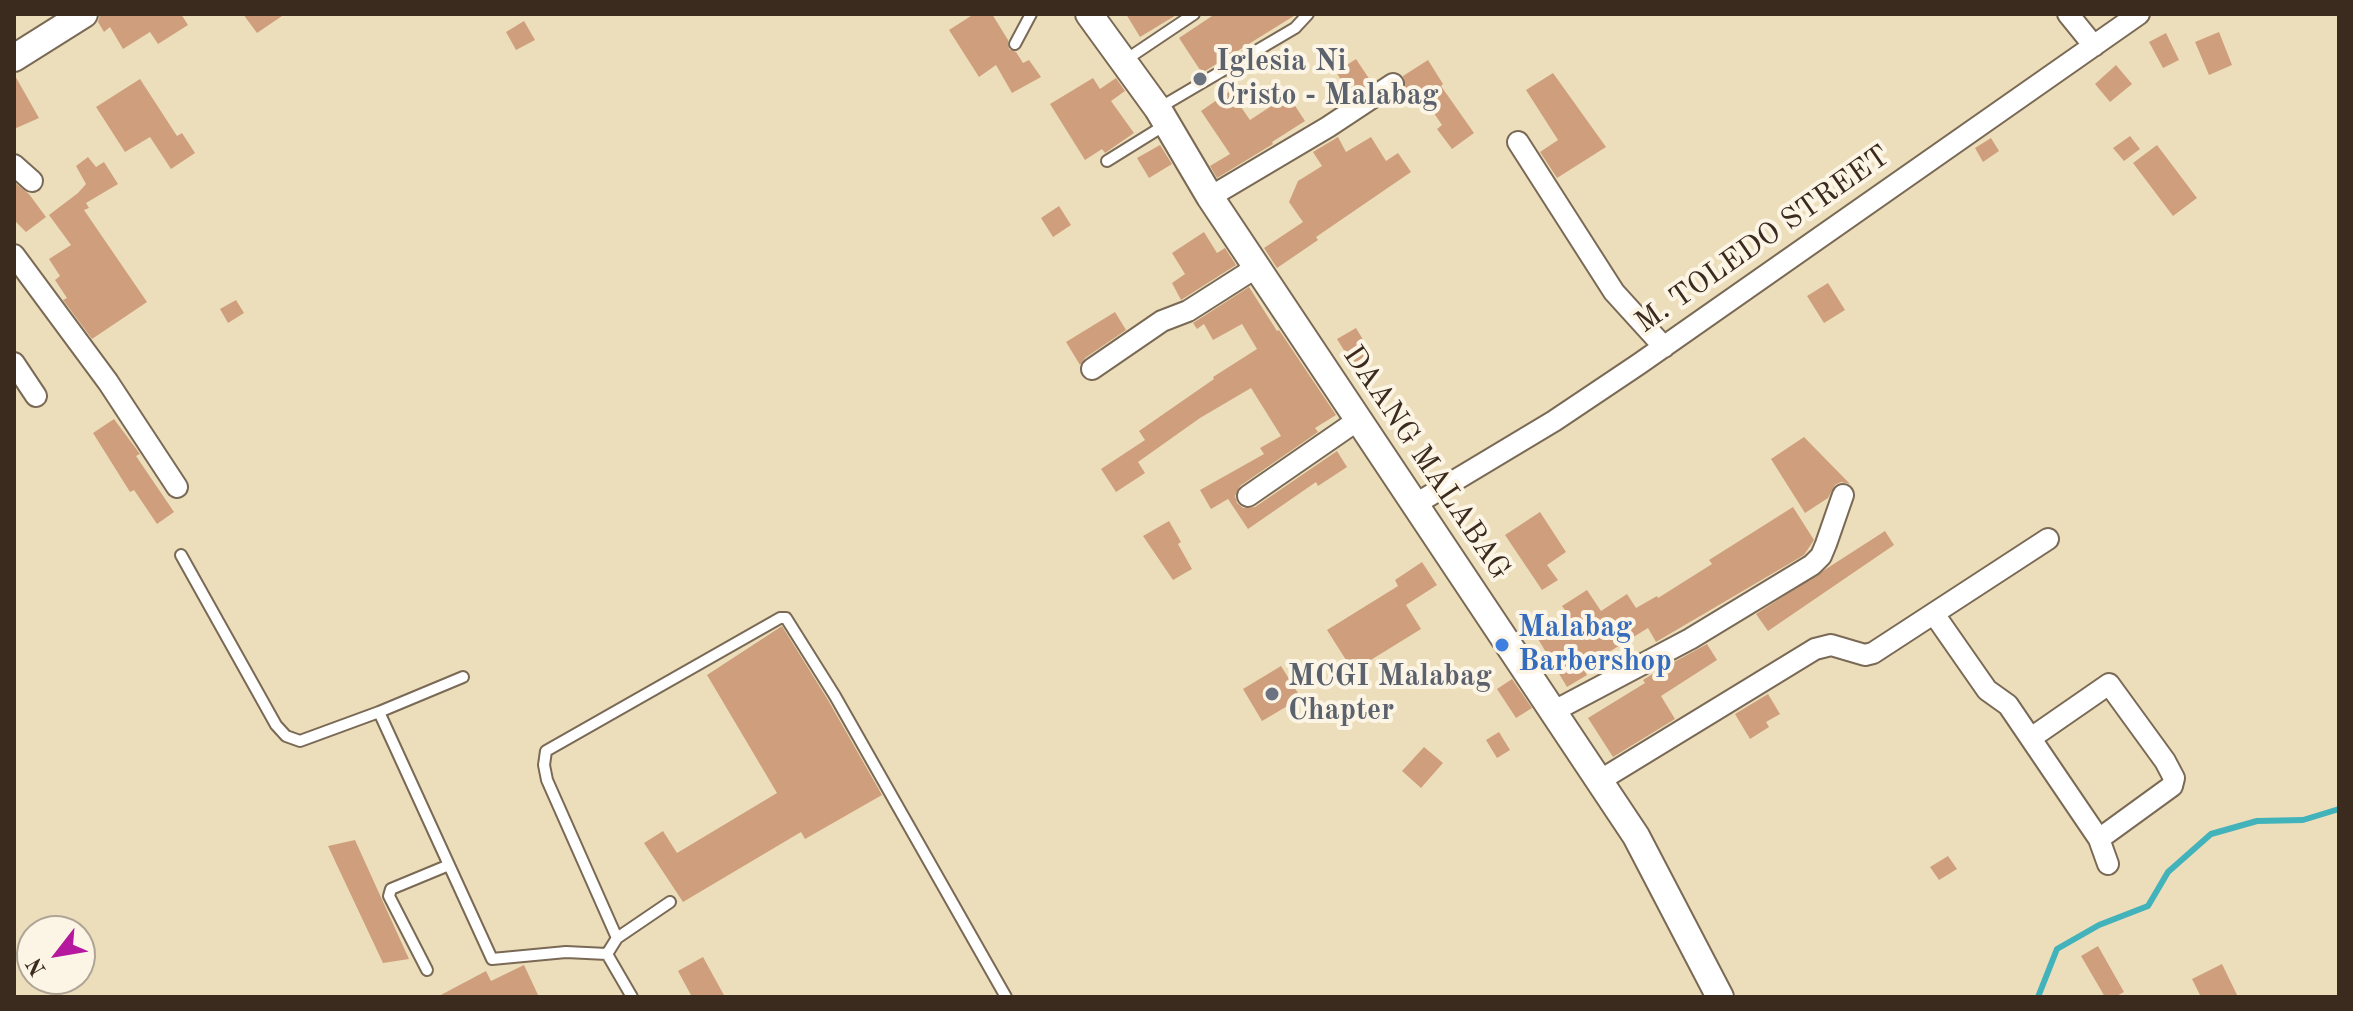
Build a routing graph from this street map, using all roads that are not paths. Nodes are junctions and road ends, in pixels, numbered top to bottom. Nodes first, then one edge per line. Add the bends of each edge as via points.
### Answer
1 (84, 14) edge
2 (1031, 14) edge
3 (1089, 14) edge
4 (1194, 14) edge
5 (1308, 14) edge
6 (2068, 14) edge
7 (2139, 14) edge
8 (1015, 44) dead end
9 (2094, 46) junction
10 (14, 58) edge
11 (1124, 61) junction
12 (1393, 84) dead end
13 (1162, 116) junction
14 (1518, 142) dead end
15 (1107, 161) dead end
16 (14, 165) edge
17 (32, 181) dead end
18 (1210, 197) junction
19 (14, 255) edge
20 (1257, 267) junction
21 (1664, 347) junction
22 (14, 363) edge
23 (1092, 369) dead end
24 (36, 396) dead end
25 (1358, 420) junction
26 (177, 487) dead end
27 (1843, 495) dead end
28 (1248, 496) dead end
29 (1414, 505) junction
30 (2048, 539) dead end
31 (181, 555) dead end
32 (1934, 614) junction
33 (463, 677) dead end
34 (1554, 711) junction
35 (379, 712) junction
36 (2031, 738) junction
37 (1599, 781) junction
38 (2099, 839) junction
39 (2108, 864) dead end
40 (449, 865) junction
41 (670, 902) dead end
42 (617, 938) junction
43 (607, 954) junction
44 (427, 970) dead end
45 (632, 997) edge
46 (1006, 997) edge
47 (1720, 997) edge

1 - 10 street
2 - 8 lane
3 - 11 street, DAANG MALABAG
4 - 11 lane
5 - 13 lane via 1295,28
6 - 9 street
7 - 9 street, M. TOLEDO STREET
9 - 21 street, M. TOLEDO STREET
11 - 13 street, DAANG MALABAG
12 - 18 street
13 - 15 lane
13 - 18 street, DAANG MALABAG
14 - 21 street via 1614,292
16 - 17 street
18 - 20 street, DAANG MALABAG
19 - 26 street
20 - 23 street via 1188,311 1162,321
20 - 25 street, DAANG MALABAG
21 - 29 street, M. TOLEDO STREET
22 - 24 street
25 - 28 street
25 - 29 street, DAANG MALABAG
27 - 34 street via 1821,556 1812,565 1690,639
29 - 34 street, DAANG MALABAG
30 - 32 street
31 - 35 lane via 286,736 300,741
32 - 36 street via 1987,690 2008,705
32 - 37 street via 1873,653 1831,645 1815,649
33 - 35 lane
34 - 37 street, DAANG MALABAG
35 - 40 lane
36 - 38 street
36 - 38 street via 2109,684 2165,761 2174,778 2168,791
37 - 47 street, DAANG MALABAG via 1636,836
38 - 39 street
40 - 43 lane via 492,959
40 - 44 lane via 391,889 389,896
41 - 42 lane
42 - 43 lane
42 - 46 lane via 547,780 546,751 786,618
43 - 45 lane

